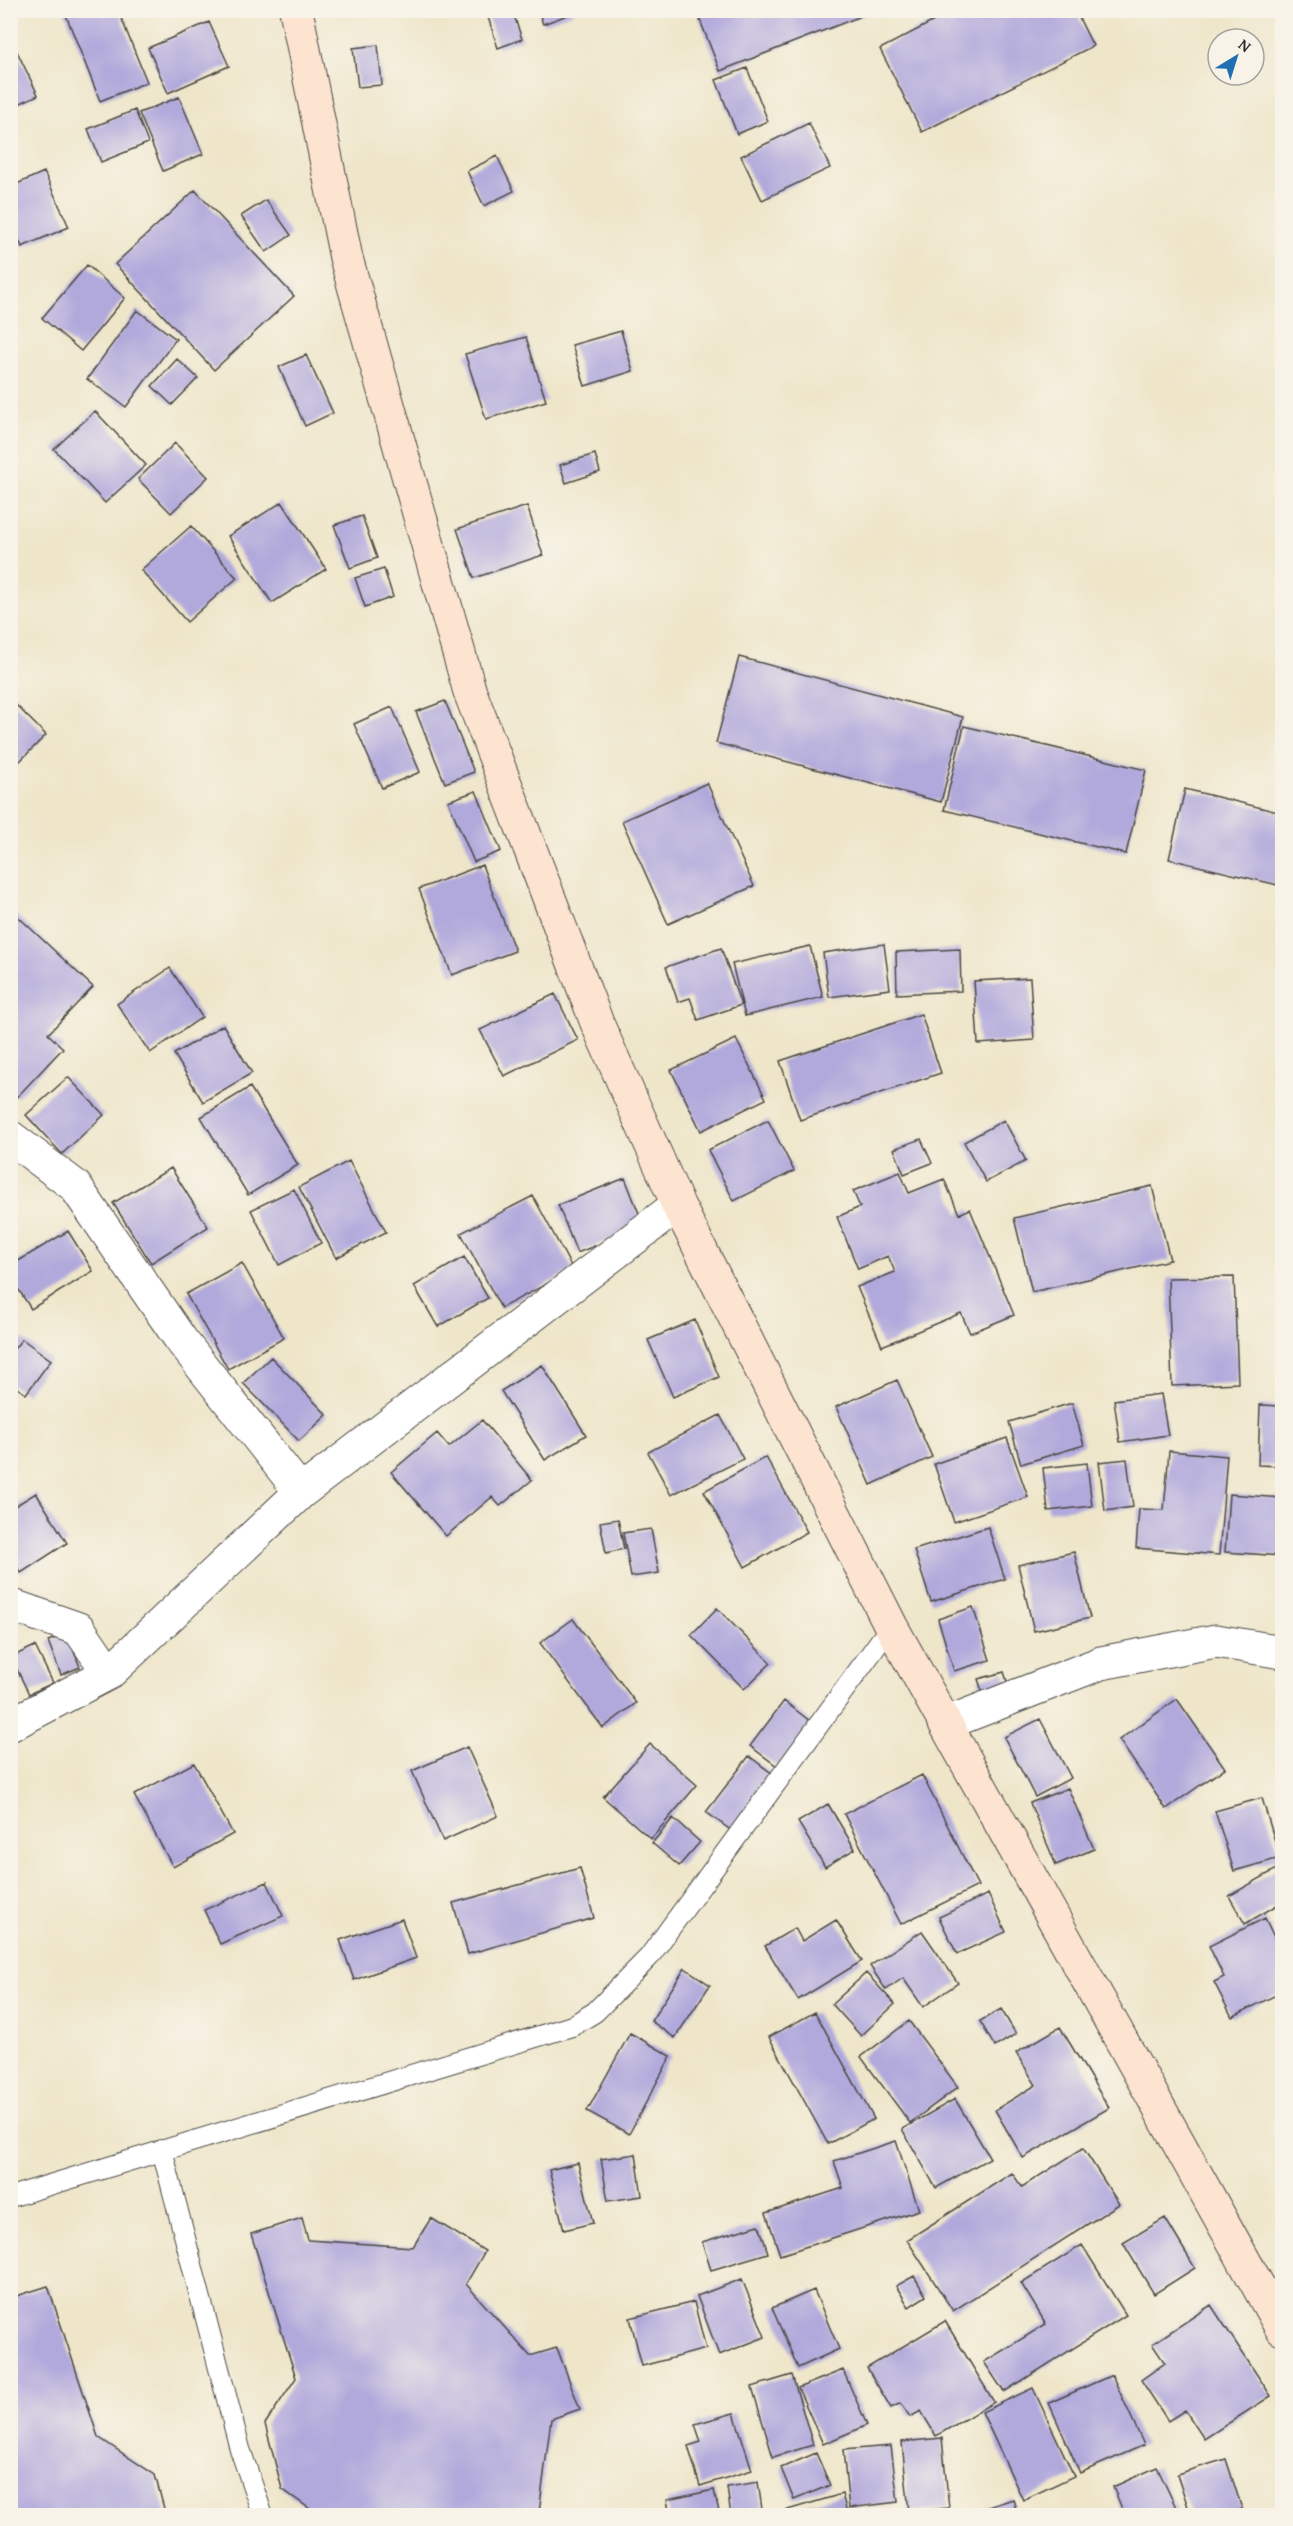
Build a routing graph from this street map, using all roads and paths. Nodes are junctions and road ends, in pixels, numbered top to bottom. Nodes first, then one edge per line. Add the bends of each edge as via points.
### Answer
1 (296, 10) edge
2 (10, 1137) edge
3 (678, 1205) junction
4 (301, 1492) junction
5 (10, 1605) edge
6 (891, 1626) junction
7 (1282, 1652) edge
8 (109, 1673) junction
9 (947, 1723) junction
10 (10, 1725) edge
11 (162, 2150) junction
12 (10, 2197) edge
13 (1282, 2329) edge
14 (263, 2516) edge

1 - 3 main road via 346,258 470,692 597,1023
2 - 4 street via 75,1186 181,1340
3 - 4 street
3 - 6 main road
4 - 8 street
5 - 8 street via 79,1629
6 - 9 main road
6 - 11 lane via 649,1957 595,2012 572,2026
7 - 9 street via 1216,1641 1101,1663
8 - 10 street
9 - 13 main road
11 - 12 lane
11 - 14 lane via 240,2449

